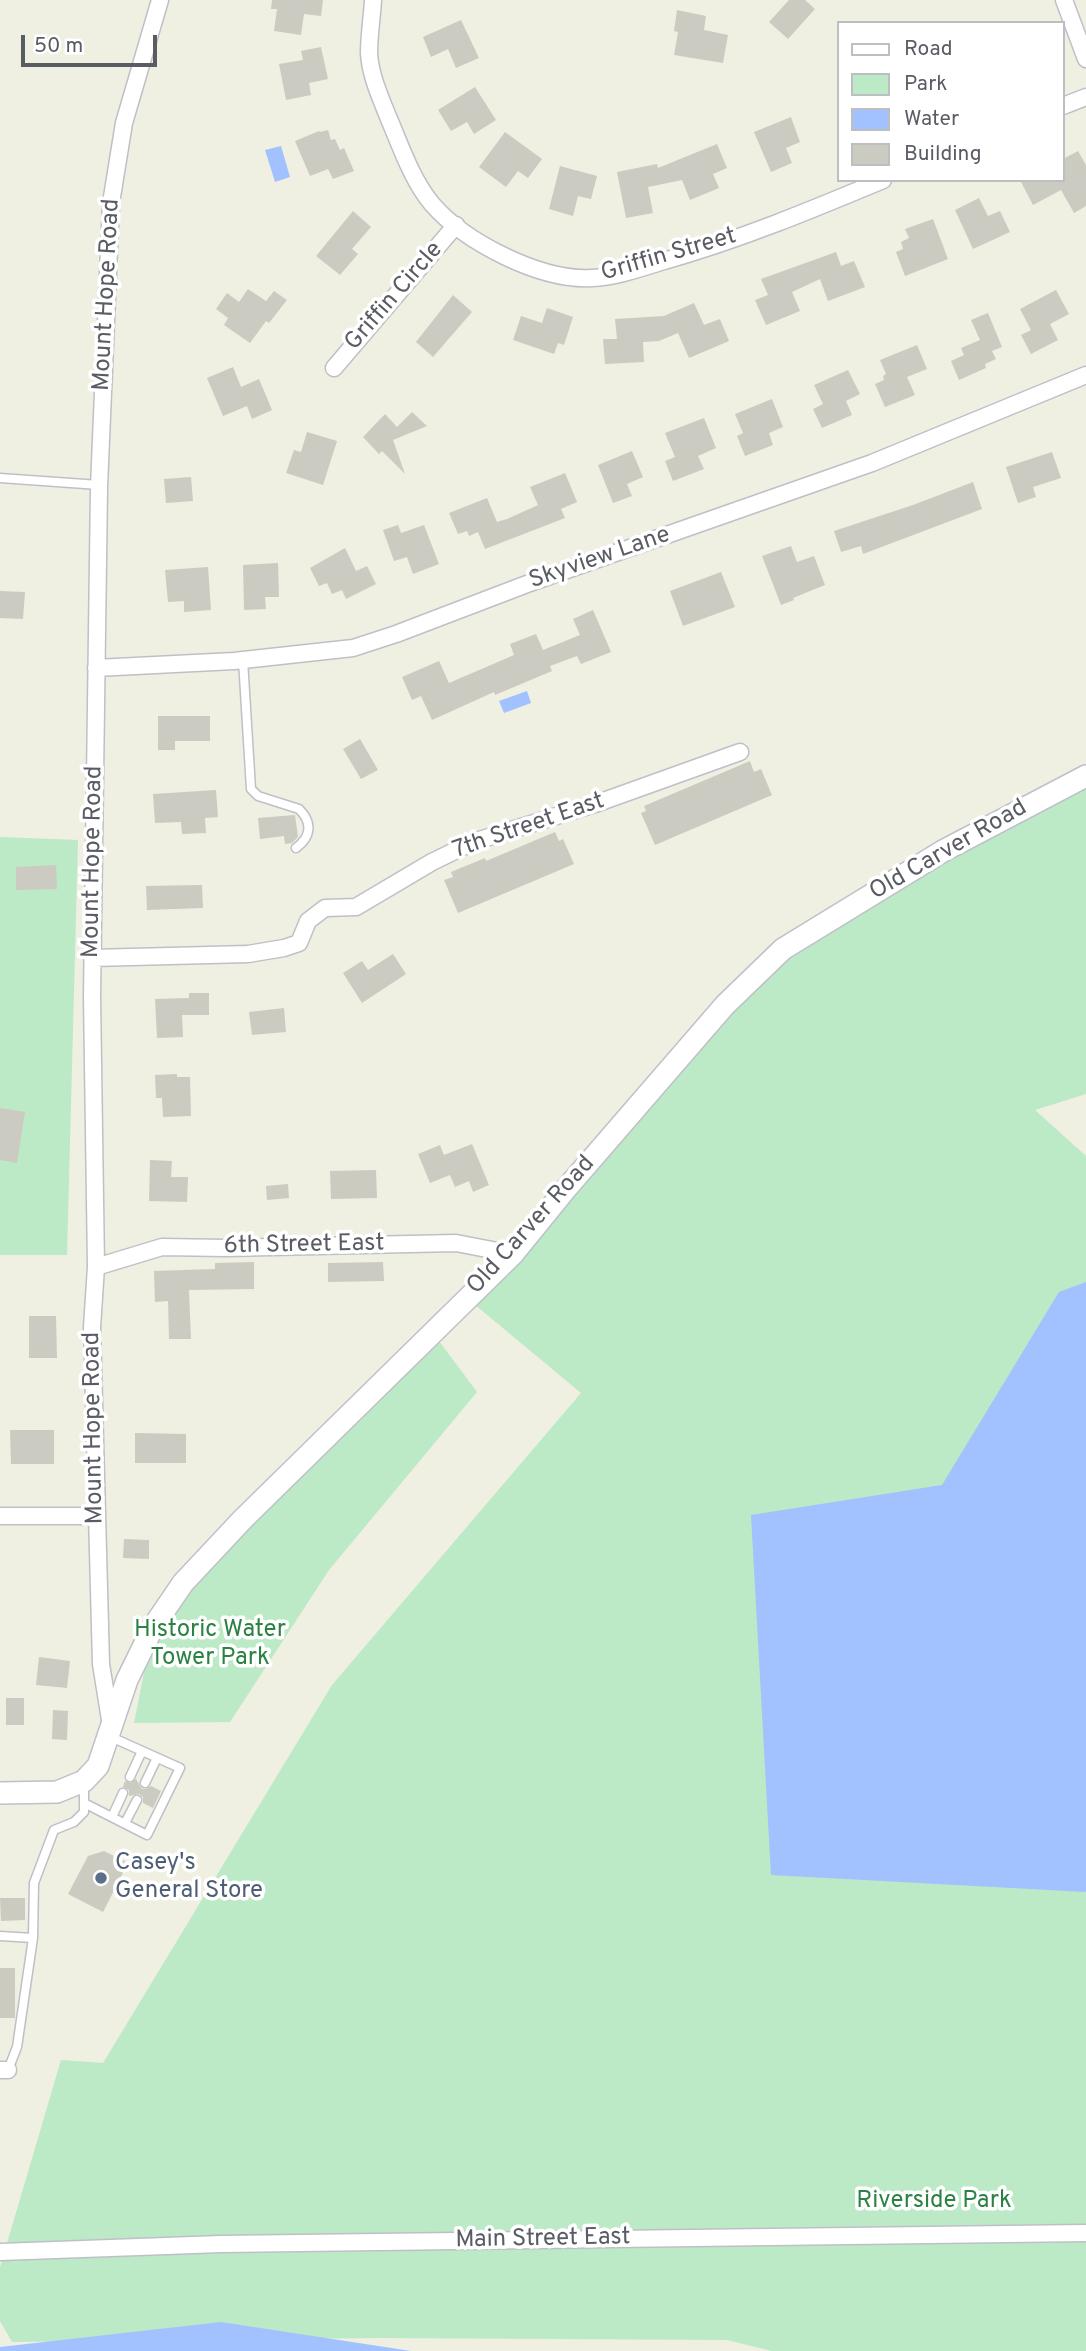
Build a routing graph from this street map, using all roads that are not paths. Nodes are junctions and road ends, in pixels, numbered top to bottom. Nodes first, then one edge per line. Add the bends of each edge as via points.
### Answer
1 (160, 0) edge
2 (373, 0) edge
3 (1064, 0) edge
4 (1086, 59) edge
5 (1086, 97) edge
6 (1065, 105) edge
7 (878, 182) edge
8 (456, 225) junction
9 (334, 368) dead end
10 (1086, 374) edge
11 (0, 478) edge
12 (99, 485) junction
13 (243, 660) junction
14 (96, 668) junction
15 (740, 752) dead end
16 (1086, 776) edge
17 (296, 848) dead end
18 (92, 958) junction
19 (513, 1254) junction
20 (96, 1267) junction
21 (0, 1516) edge
22 (97, 1516) junction
23 (110, 1733) junction
24 (142, 1751) junction
25 (157, 1758) junction
26 (130, 1777) dead end
27 (84, 1781) junction
28 (145, 1783) dead end
29 (0, 1793) edge
30 (123, 1793) dead end
31 (137, 1800) dead end
32 (84, 1803) junction
33 (112, 1817) junction
34 (125, 1823) junction
35 (0, 1936) edge
36 (33, 1938) junction
37 (4, 2070) edge
38 (1086, 2233) edge
39 (0, 2252) edge

1 - 12 street, Mount Hope Road via 124,123 111,203
2 - 8 street, Griffin Street via 369,55 379,95 418,183 432,204
3 - 4 street
5 - 6 street
7 - 8 street, Griffin Street via 701,251 592,278 567,277 512,260
8 - 9 street, Griffin Circle
10 - 13 street, Skyview Lane via 872,463 396,634 353,648
11 - 12 lane
12 - 14 street, Mount Hope Road
13 - 14 street, Skyview Lane
13 - 17 lane via 251,789 258,796 299,809 308,819 307,838
14 - 18 street, Mount Hope Road
15 - 18 street, 7th Street East via 472,842 356,907 325,908 308,921 299,943 284,948 248,954
16 - 19 street, Old Carver Road via 943,851 783,949 725,1005
18 - 20 street, Mount Hope Road
19 - 20 street, 6th Street East via 456,1243 162,1247
19 - 23 street, Old Carver Road via 183,1583 137,1659
20 - 22 street, Mount Hope Road via 92,1327
21 - 22 street
22 - 23 street, Mount Hope Road via 101,1664
23 - 24 lane
23 - 27 street, Old Carver Road via 98,1766
24 - 25 lane
24 - 26 lane
25 - 28 lane
25 - 34 lane via 180,1768 148,1835
27 - 29 street via 57,1793
27 - 32 lane
30 - 33 lane
31 - 34 lane
32 - 33 lane
32 - 36 lane via 84,1812 74,1822 54,1830 34,1884
33 - 34 lane
35 - 36 lane
36 - 37 lane via 17,2047
38 - 39 street, Main Street East via 221,2244

